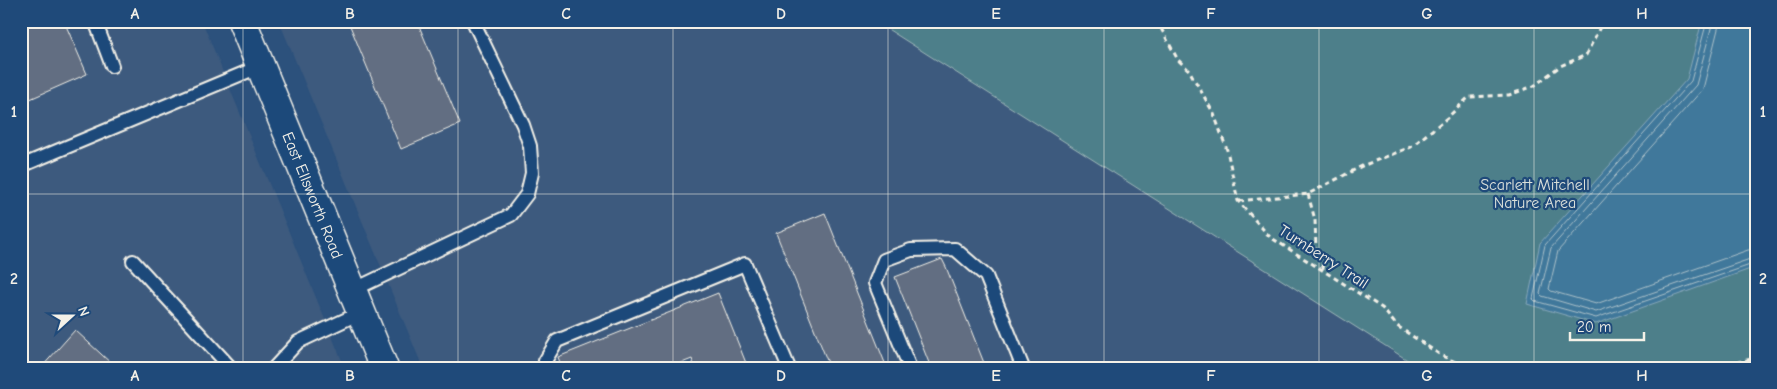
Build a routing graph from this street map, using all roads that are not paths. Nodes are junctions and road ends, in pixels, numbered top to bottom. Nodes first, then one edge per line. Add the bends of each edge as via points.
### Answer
1 (95, 21) edge
2 (242, 21) edge
3 (473, 21) edge
4 (112, 66) dead end
5 (261, 66) junction
6 (21, 166) edge
7 (134, 261) dead end
8 (357, 301) junction
9 (231, 368) edge
10 (274, 368) edge
11 (384, 368) edge
12 (548, 368) edge
13 (789, 368) edge
14 (910, 368) edge
15 (1023, 368) edge

1 - 4 lane
2 - 5 main road, East Ellsworth Road
3 - 8 lane via 530,146 532,173 527,194 511,215
5 - 6 lane
5 - 8 main road, East Ellsworth Road
7 - 9 lane
8 - 10 lane via 298,342
8 - 11 main road, East Ellsworth Road
12 - 13 lane via 546,361 557,341 745,264
14 - 15 lane via 875,283 884,260 911,250 955,249 986,276

